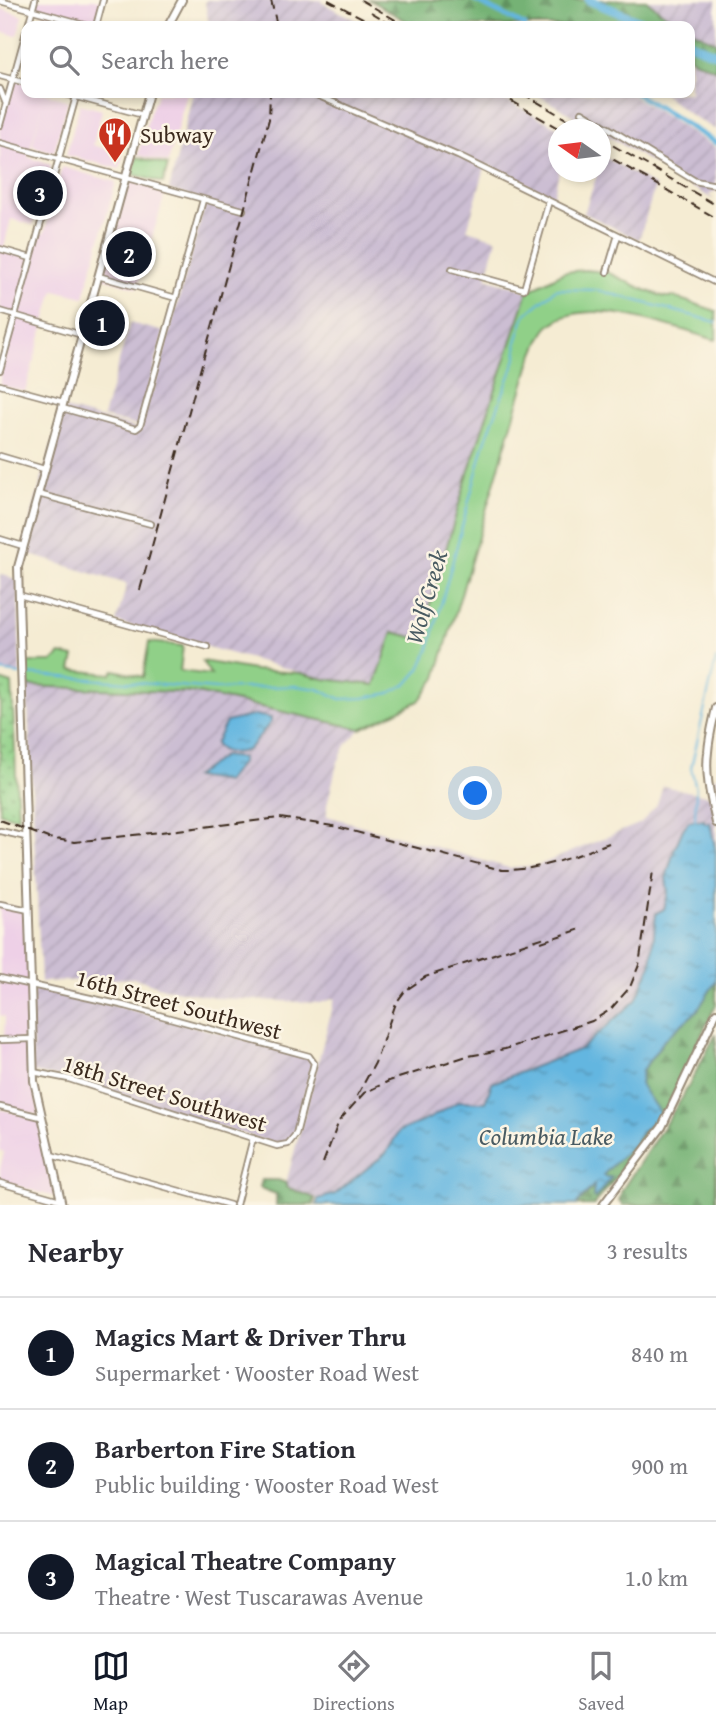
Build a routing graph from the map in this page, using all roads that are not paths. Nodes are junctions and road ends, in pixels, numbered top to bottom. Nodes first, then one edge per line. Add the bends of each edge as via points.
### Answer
1 (35, 0) edge
2 (103, 0) edge
3 (182, 0) edge
4 (0, 1) edge
5 (32, 10) junction
6 (29, 21) edge
7 (74, 21) edge
8 (95, 21) edge
9 (171, 21) edge
10 (21, 50) edge
11 (0, 76) edge
12 (13, 79) junction
13 (21, 81) edge
14 (0, 89) edge
15 (75, 98) edge
16 (86, 98) edge
17 (148, 98) edge
18 (324, 98) edge
19 (6, 104) junction
20 (582, 112) dead end
21 (143, 115) junction
22 (0, 125) edge
23 (0, 143) edge
24 (59, 159) junction
25 (125, 178) junction
26 (716, 185) edge
27 (203, 200) junction
28 (549, 201) junction
29 (243, 211) dead end
30 (618, 235) junction
31 (0, 249) edge
32 (31, 258) junction
33 (452, 269) dead end
34 (607, 272) dead end
35 (98, 276) junction
36 (716, 283) edge
37 (176, 298) junction
38 (0, 311) edge
39 (15, 315) junction
40 (82, 335) junction
41 (0, 370) edge
42 (0, 385) edge
43 (62, 405) junction
44 (0, 456) edge
45 (44, 469) junction
46 (37, 494) junction
47 (151, 524) dead end
48 (0, 539) edge
49 (23, 546) junction
50 (19, 595) junction
51 (208, 647) dead end
52 (716, 708) edge
53 (716, 823) edge
54 (0, 831) edge
55 (26, 837) junction
56 (0, 904) edge
57 (29, 911) junction
58 (0, 978) edge
59 (31, 984) junction
60 (716, 1013) edge
61 (33, 1039) junction
62 (0, 1040) edge
63 (33, 1072) junction
64 (0, 1107) edge
65 (41, 1117) junction
66 (253, 1138) junction
67 (286, 1144) joint
68 (50, 1155) junction
69 (0, 1183) edge
70 (62, 1203) edge
71 (230, 1205) edge
72 (236, 1205) edge
73 (603, 1205) edge

1 - 5 street
2 - 8 street
3 - 9 main road
4 - 5 street
5 - 6 street
5 - 7 street
10 - 12 street
11 - 12 street
12 - 13 street
12 - 19 street
14 - 19 street
15 - 24 street
16 - 21 street
17 - 21 main road
18 - 28 street
19 - 22 street
20 - 26 street via 695,181
21 - 25 main road
23 - 24 street
24 - 25 street
24 - 32 street
25 - 27 street
25 - 35 main road
27 - 29 street
27 - 37 street
28 - 30 street
28 - 33 street via 524,289
30 - 34 street
30 - 36 street
31 - 32 street
32 - 39 street
35 - 37 street
35 - 40 main road
37 - 43 street via 140,426 136,429
38 - 39 street
39 - 40 street
39 - 41 street
40 - 43 main road
42 - 43 street
43 - 45 main road
44 - 45 street
45 - 46 main road
46 - 47 street
46 - 49 main road
48 - 49 street
49 - 50 main road
50 - 51 street
50 - 55 main road
52 - 53 main road via 708,753
54 - 55 street
55 - 57 main road
56 - 57 street
57 - 59 main road
58 - 59 street, 16th Street Southwest
59 - 61 main road
59 - 67 street, 16th Street Southwest via 309,1056 314,1063 297,1131
60 - 73 main road via 662,1127
61 - 62 street
61 - 63 main road
63 - 65 main road
63 - 66 street, 18th Street Southwest via 69,1079
64 - 65 street
65 - 68 main road
66 - 67 street, 18th Street Southwest via 277,1146
66 - 72 street
68 - 70 main road
68 - 71 street
69 - 70 street

